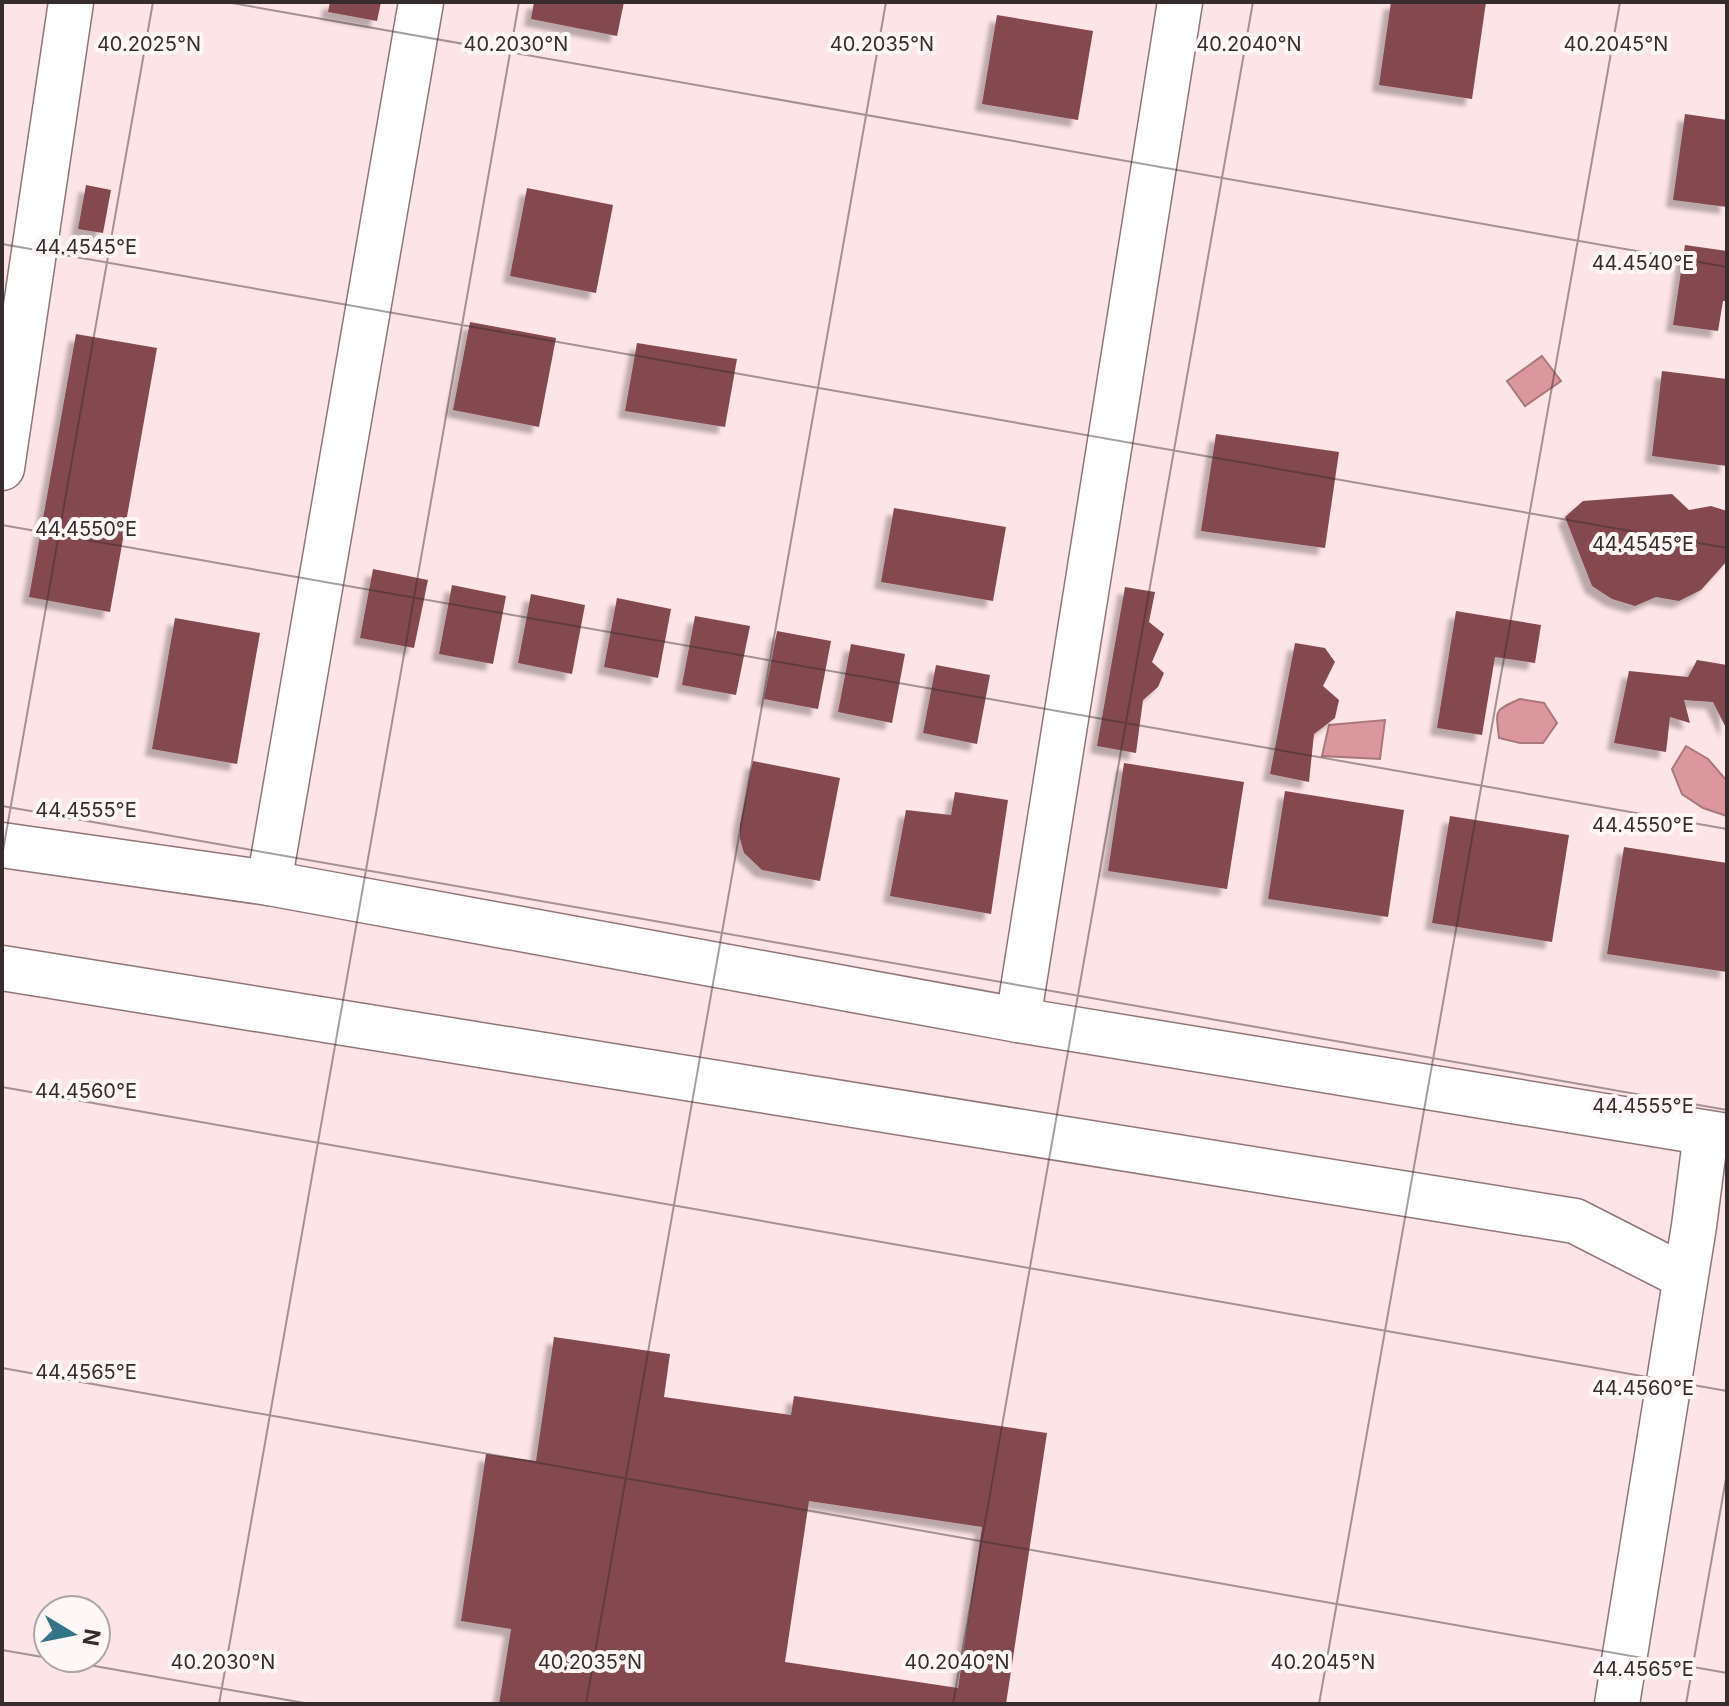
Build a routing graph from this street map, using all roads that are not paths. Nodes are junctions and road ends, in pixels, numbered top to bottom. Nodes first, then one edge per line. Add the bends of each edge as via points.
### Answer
1 (71, 2) edge
2 (421, 2) edge
3 (1180, 2) edge
4 (2, 468) edge
5 (2, 845) edge
6 (269, 883) junction
7 (2, 968) edge
8 (1018, 1020) junction
9 (1717, 1135) edge
10 (1685, 1277) junction
11 (1617, 1704) edge

1 - 4 street
2 - 6 street
3 - 8 street
5 - 6 street
6 - 8 street
7 - 10 street via 1575,1221
8 - 9 street
9 - 10 street
10 - 11 street

